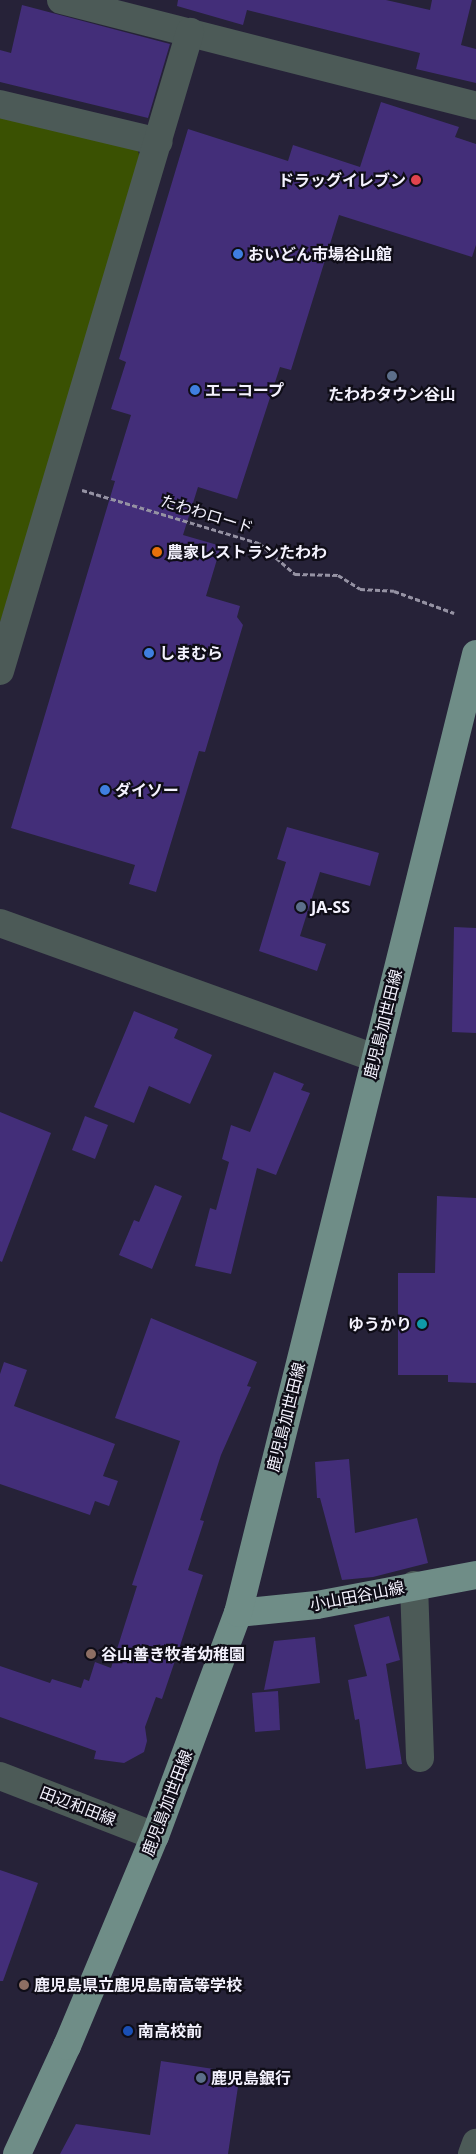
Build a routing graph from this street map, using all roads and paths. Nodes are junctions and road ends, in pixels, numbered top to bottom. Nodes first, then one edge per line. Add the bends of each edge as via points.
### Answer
1 (61, 0) edge
2 (190, 32) junction
3 (0, 104) edge
4 (476, 106) edge
5 (159, 142) junction
6 (57, 482) junction
7 (454, 613) dead end
8 (476, 654) edge
9 (0, 671) edge
10 (0, 923) edge
11 (374, 1058) junction
12 (476, 1576) edge
13 (414, 1585) junction
14 (238, 1613) junction
15 (420, 1758) dead end
16 (0, 1776) edge
17 (155, 1836) junction
18 (476, 2143) edge
19 (16, 2154) edge
20 (472, 2154) edge

1 - 2 street
2 - 4 street
2 - 5 street
3 - 5 street
5 - 6 street
6 - 7 path, たわわロード via 259,543 296,574 338,575 360,589 394,591
6 - 9 street
8 - 11 main road, 鹿児島加世田線
10 - 11 street
11 - 14 main road, 鹿児島加世田線
12 - 13 main road, 小山田谷山線
13 - 14 main road, 小山田谷山線 via 316,1605
13 - 15 street
14 - 17 main road, 鹿児島加世田線
16 - 17 street, 田辺和田線
17 - 19 main road, 鹿児島加世田線 via 67,2046
18 - 20 street

